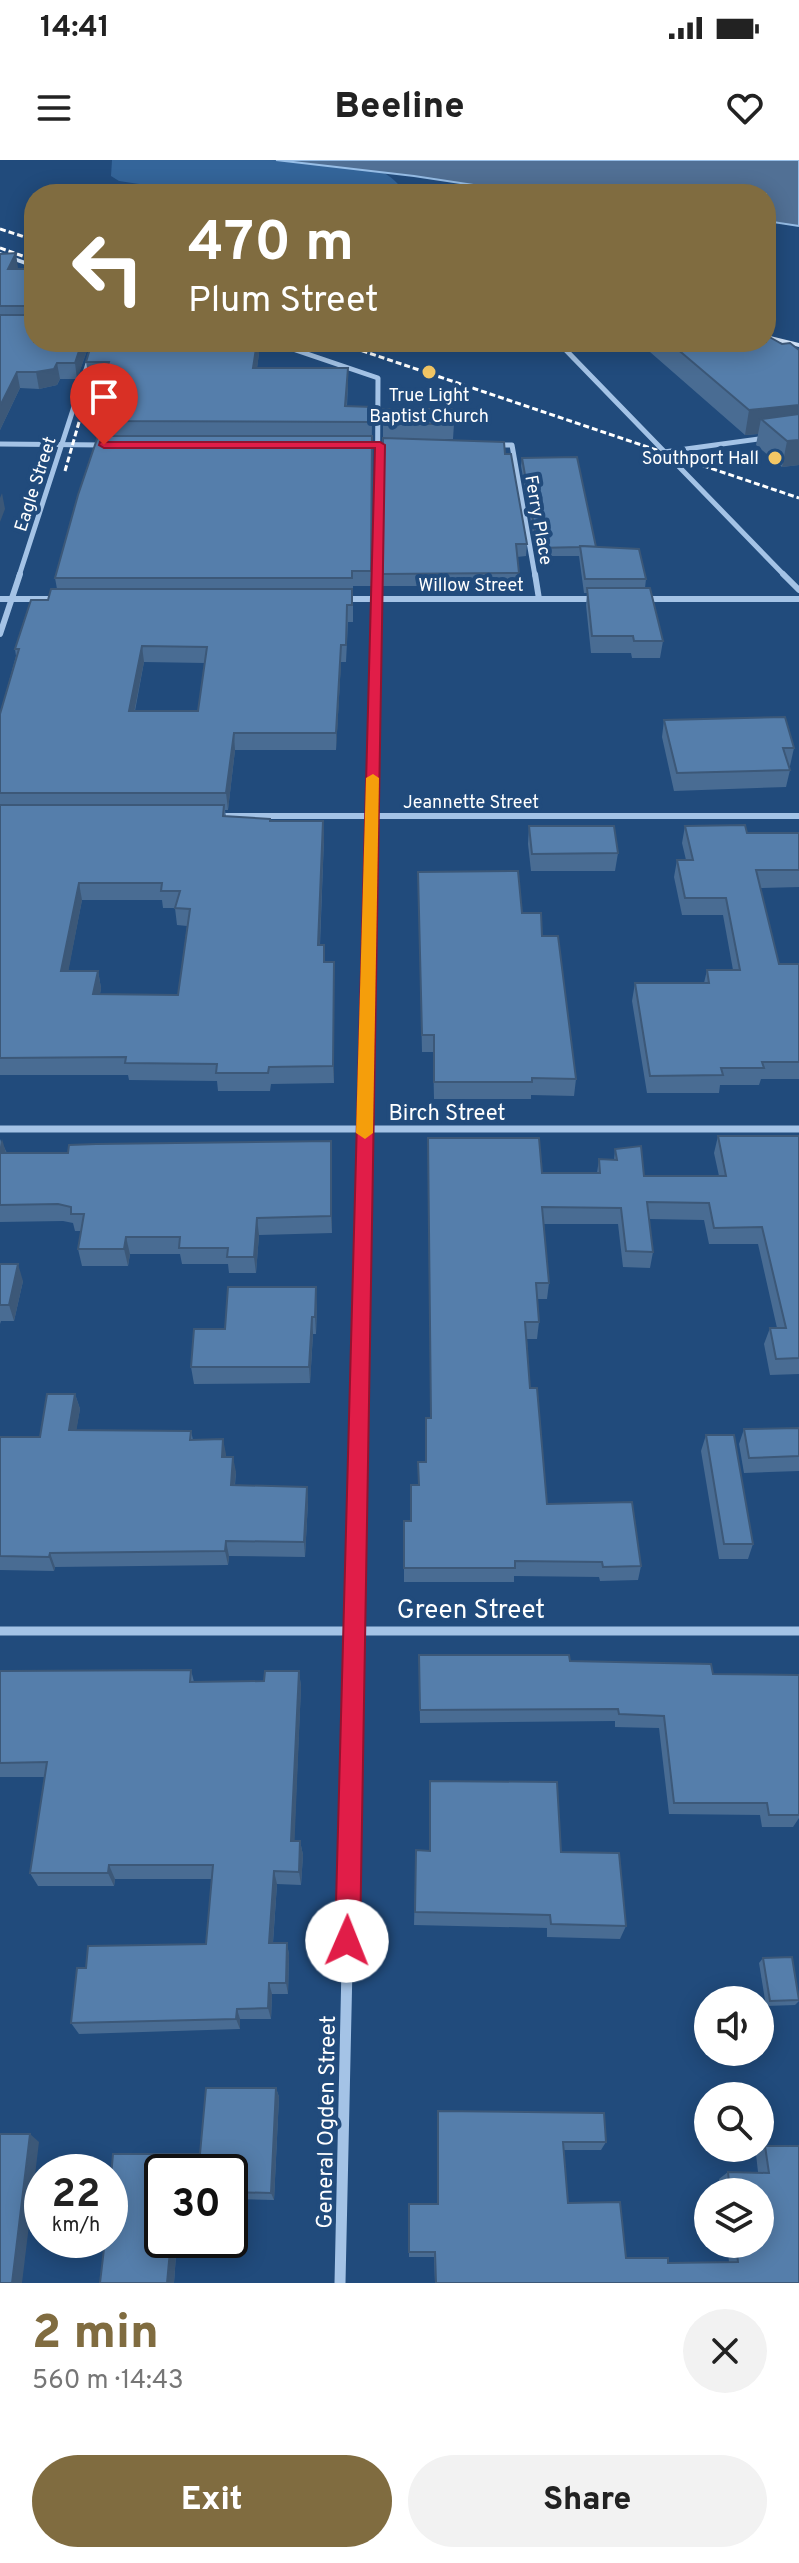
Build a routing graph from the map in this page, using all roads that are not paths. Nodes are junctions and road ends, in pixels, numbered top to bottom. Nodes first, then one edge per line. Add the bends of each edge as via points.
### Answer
1 (0, 254) edge
2 (24, 262) edge
3 (776, 339) edge
4 (799, 345) edge
5 (92, 352) edge
6 (301, 352) edge
7 (568, 352) edge
8 (768, 438) edge
9 (0, 444) edge
10 (63, 444) junction
11 (104, 445) edge
12 (365, 445) edge
13 (380, 445) junction
14 (483, 445) edge
15 (664, 452) junction
16 (799, 590) edge
17 (0, 599) edge
18 (12, 599) junction
19 (57, 599) edge
20 (329, 599) edge
21 (377, 599) junction
22 (539, 599) junction
23 (600, 599) edge
24 (631, 599) edge
25 (799, 599) edge
26 (0, 634) edge
27 (201, 816) edge
28 (372, 816) junction
29 (799, 816) edge
30 (0, 1129) edge
31 (799, 1129) edge
32 (365, 1130) junction
33 (0, 1631) edge
34 (354, 1631) junction
35 (799, 1631) edge
36 (340, 2283) edge

1 - 2 street
3 - 4 street
5 - 10 street, Eagle Street
6 - 13 street, General Ogden Street via 378,378
7 - 15 street
8 - 15 street
9 - 10 street
10 - 11 street
10 - 18 street, Eagle Street
12 - 13 street
13 - 21 street, General Ogden Street
14 - 22 street, Ferry Place via 512,445
15 - 16 street
17 - 18 street
18 - 19 street
18 - 26 street, Eagle Street
20 - 21 street, Willow Street
21 - 22 street, Willow Street
21 - 28 street, General Ogden Street
22 - 23 street, Willow Street
24 - 25 street
27 - 28 street, Jeannette Street
28 - 29 street, Jeannette Street
28 - 32 street, General Ogden Street
30 - 32 street, Birch Street
31 - 32 street, Birch Street
32 - 34 street, General Ogden Street
33 - 34 street, Green Street
34 - 35 street, Green Street
34 - 36 street, General Ogden Street

